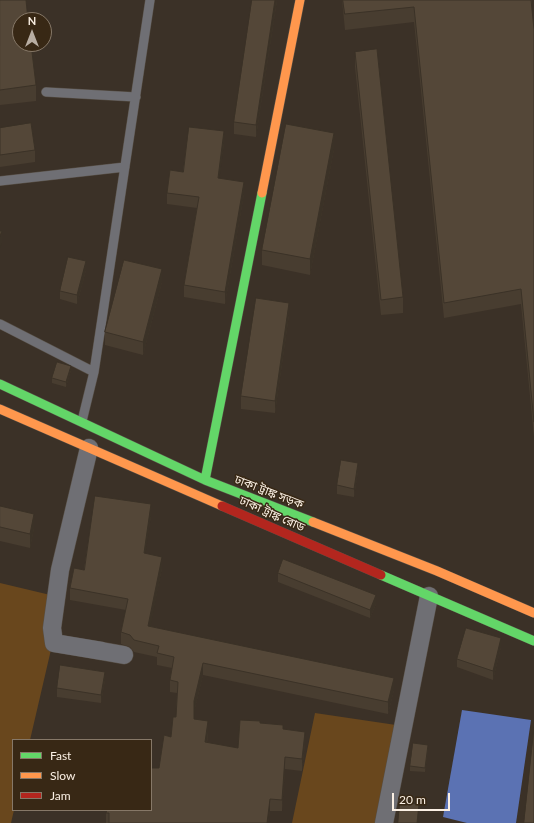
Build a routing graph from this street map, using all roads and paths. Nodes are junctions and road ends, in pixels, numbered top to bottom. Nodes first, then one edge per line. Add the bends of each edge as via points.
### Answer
1 (150, 0) edge
2 (300, 0) edge
3 (46, 92) dead end
4 (136, 97) junction
5 (125, 167) junction
6 (0, 181) edge
7 (0, 324) edge
8 (94, 372) junction
9 (0, 384) edge
10 (0, 409) edge
11 (82, 421) junction
12 (89, 448) junction
13 (205, 480) junction
14 (429, 596) junction
15 (534, 613) edge
16 (534, 641) edge
17 (54, 642) junction
18 (102, 652) dead end
19 (124, 655) dead end
20 (384, 823) edge

1 - 4 lane
2 - 13 main road
3 - 4 lane
4 - 5 lane
5 - 6 lane
5 - 8 lane
7 - 8 lane
8 - 11 lane
9 - 11 main road, ঢাকা ট্রাঙ্ক সড়ক
10 - 12 main road, ঢাকা ট্রাঙ্ক রোড
11 - 13 main road, ঢাকা ট্রাঙ্ক সড়ক
12 - 14 main road, ঢাকা ট্রাঙ্ক রোড
12 - 17 street via 60,570 52,628
13 - 15 main road, ঢাকা ট্রাঙ্ক সড়ক via 437,571
14 - 16 main road, ঢাকা ট্রাঙ্ক রোড
14 - 20 street
17 - 18 street
17 - 19 street

